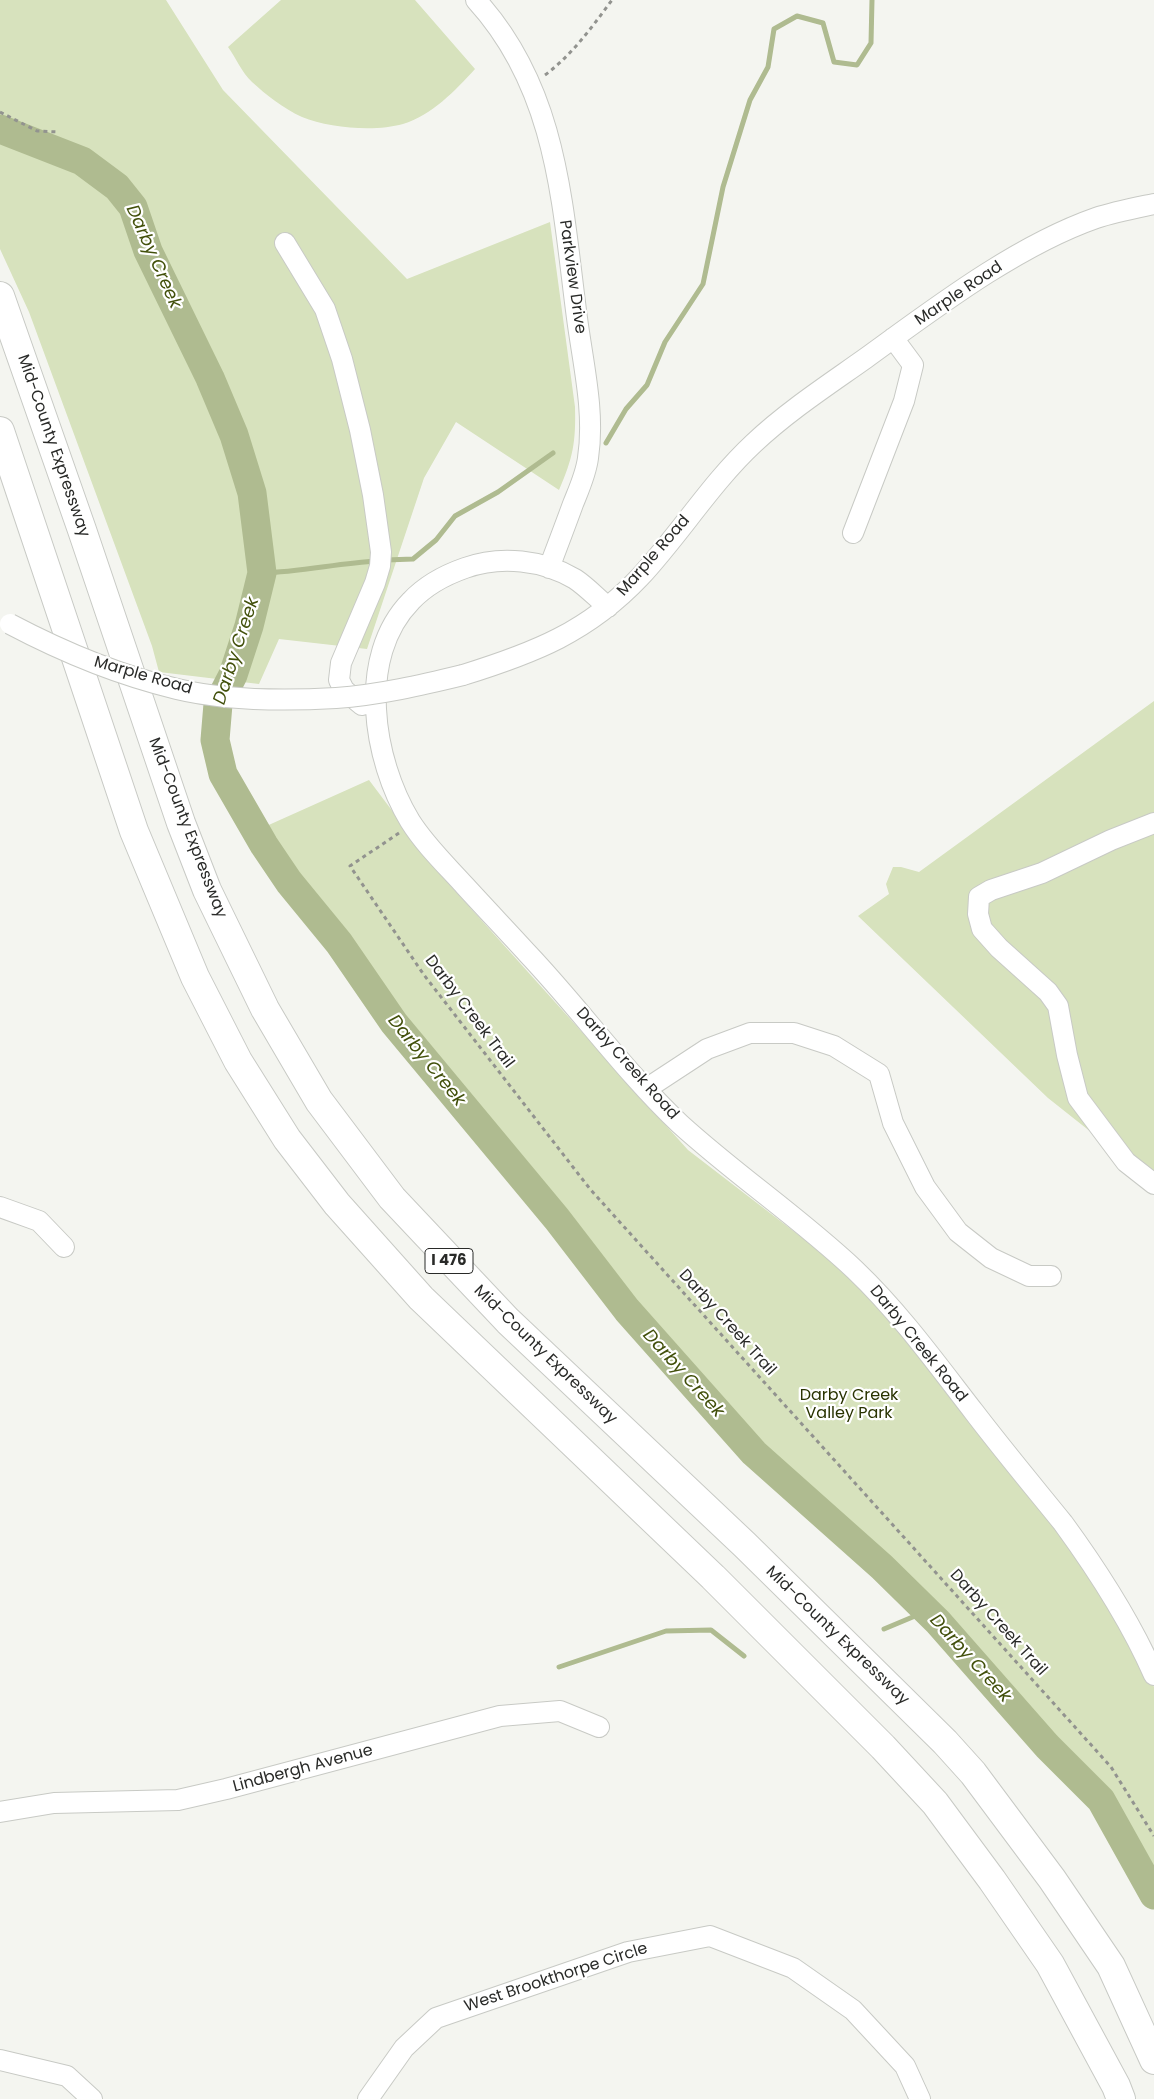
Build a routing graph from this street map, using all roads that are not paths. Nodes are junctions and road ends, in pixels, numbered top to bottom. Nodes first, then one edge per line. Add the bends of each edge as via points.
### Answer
1 (476, 0) edge
2 (1154, 204) edge
3 (285, 243) dead end
4 (0, 296) edge
5 (893, 338) junction
6 (0, 431) edge
7 (853, 533) dead end
8 (550, 568) junction
9 (608, 607) junction
10 (5, 620) edge
11 (376, 714) junction
12 (1154, 823) edge
13 (646, 1089) junction
14 (1154, 1184) edge
15 (0, 1207) edge
16 (64, 1247) dead end
17 (1051, 1276) dead end
18 (1154, 1675) edge
19 (599, 1727) dead end
20 (0, 1812) edge
21 (0, 2060) edge
22 (1154, 2060) edge
23 (370, 2096) edge
24 (92, 2099) edge
25 (920, 2099) edge
26 (1121, 2099) edge

1 - 8 street, Parkview Drive via 514,54 547,130 555,161 590,419 584,476
2 - 5 street, Marple Road via 1096,218 1046,240 994,269
3 - 11 street via 326,309 360,430 373,495 380,559 375,583 341,663 339,680 355,701
4 - 22 highway, Mid-County Expressway / I 476 via 181,823 207,890 264,1009 319,1101 392,1198 501,1315 752,1552 973,1773 1052,1879 1111,1966
5 - 7 street via 913,365 904,401
5 - 9 street, Marple Road via 754,442 723,474 641,576
6 - 26 highway, I 476 via 134,831 195,977 238,1061 287,1138 336,1204 421,1298 713,1577 884,1747 935,1803 1050,1964
8 - 9 street, Darby Creek Road via 574,579
8 - 11 street, Darby Creek Road via 519,560 476,564 438,579 412,599 400,613 385,644 377,681
9 - 10 street, Marple Road, bridge via 546,646 464,675 379,692 289,700 178,689 69,653
11 - 13 street, Darby Creek Road via 389,778 412,824 432,851 555,983
12 - 14 street via 1042,872 991,890 979,897 978,914 982,929 998,948 1048,992 1058,1006 1066,1055 1078,1098 1126,1162
13 - 17 street via 707,1050 750,1034 794,1034 834,1046 879,1074 897,1131 925,1187 958,1232 991,1258 1029,1276
13 - 18 street, Darby Creek Road via 710,1149 831,1248 885,1300 1080,1546 1130,1624
15 - 16 street via 39,1221
19 - 20 street, Lindbergh Avenue via 560,1711 500,1716 178,1800 54,1803
21 - 24 street via 67,2076
23 - 25 street, West Brookthorpe Circle via 404,2048 436,2018 628,1952 710,1936 793,1968 853,2010 905,2066

